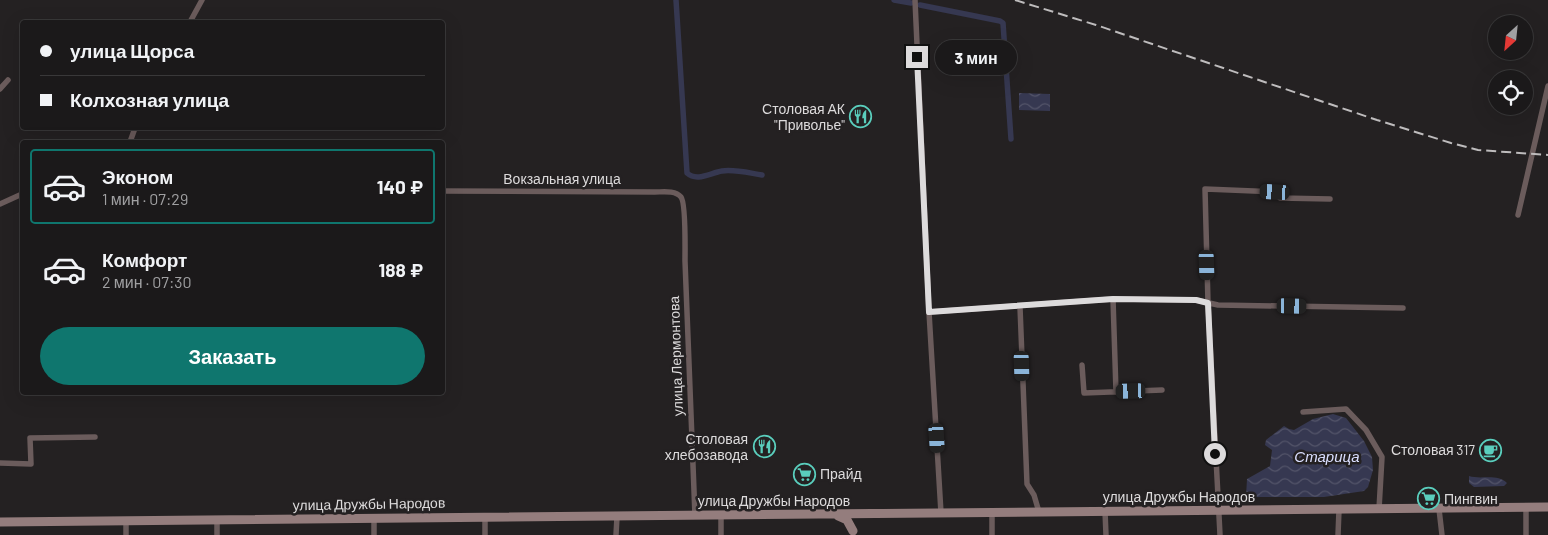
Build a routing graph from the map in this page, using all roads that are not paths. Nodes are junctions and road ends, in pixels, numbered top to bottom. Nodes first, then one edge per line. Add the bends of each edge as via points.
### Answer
1 (202, 0) edge
2 (915, 0) edge
3 (191, 20) edge
4 (8, 80) dead end
5 (1548, 86) edge
6 (0, 89) edge
7 (445, 191) edge
8 (20, 195) edge
9 (681, 197) joint
10 (1330, 199) dead end
11 (0, 204) edge
12 (1518, 215) dead end
13 (1113, 299) junction
14 (1208, 303) junction
15 (1020, 307) junction
16 (1403, 308) dead end
17 (929, 312) junction
18 (1082, 366) dead end
19 (1162, 390) dead end
20 (1116, 392) junction
21 (1303, 412) dead end
22 (95, 437) dead end
23 (0, 463) edge
24 (1526, 507) junction
25 (1548, 507) edge
26 (1439, 509) junction
27 (1218, 510) junction
28 (1339, 510) junction
29 (1379, 510) junction
30 (1105, 511) junction
31 (992, 512) junction
32 (1039, 512) junction
33 (941, 513) junction
34 (833, 514) junction
35 (853, 514) junction
36 (866, 514) junction
37 (485, 516) junction
38 (695, 516) junction
39 (721, 516) junction
40 (617, 517) junction
41 (374, 518) junction
42 (126, 520) junction
43 (217, 520) junction
44 (0, 522) edge
45 (854, 533) edge
46 (126, 535) edge
47 (217, 535) edge
48 (374, 535) edge
49 (486, 535) edge
50 (616, 535) edge
51 (721, 535) edge
52 (992, 535) edge
53 (1106, 535) edge
54 (1220, 535) edge
55 (1338, 535) edge
56 (1442, 535) edge
57 (1526, 535) edge

1 - 3 street
2 - 17 street
4 - 6 street
5 - 12 street
7 - 9 street, Вокзальная улица via 655,192 675,193
8 - 11 street
9 - 38 street, улица Лермонтова
10 - 14 street via 1280,198 1275,192 1205,189
13 - 14 street
13 - 15 street
13 - 20 street
14 - 16 street
14 - 27 street
15 - 17 street
15 - 32 street via 1027,484
17 - 33 street
18 - 20 street via 1084,393
19 - 20 street
21 - 29 street via 1346,408 1366,430 1382,457
22 - 23 street via 30,438 31,464
24 - 25 street, улица Дружбы Народов
24 - 26 street, улица Дружбы Народов
24 - 57 street
26 - 29 street, улица Дружбы Народов
26 - 56 street
27 - 28 street, улица Дружбы Народов
27 - 30 street, улица Дружбы Народов
27 - 54 street
28 - 29 street, улица Дружбы Народов
28 - 55 street
30 - 32 street, улица Дружбы Народов
30 - 53 street
31 - 32 street, улица Дружбы Народов
31 - 33 street, улица Дружбы Народов
31 - 52 street
33 - 36 street, улица Дружбы Народов
34 - 35 street, улица Дружбы Народов
34 - 39 street, улица Дружбы Народов
34 - 45 street via 847,520
35 - 36 street, улица Дружбы Народов
35 - 45 street
36 - 45 street via 858,520
37 - 40 street, улица Дружбы Народов
37 - 41 street, улица Дружбы Народов
37 - 49 street
38 - 39 street, улица Дружбы Народов
38 - 40 street, улица Дружбы Народов
39 - 51 street
40 - 50 street
41 - 43 street, улица Дружбы Народов
41 - 48 street
42 - 43 street, улица Дружбы Народов
42 - 44 street, улица Дружбы Народов
42 - 46 street
43 - 47 street

